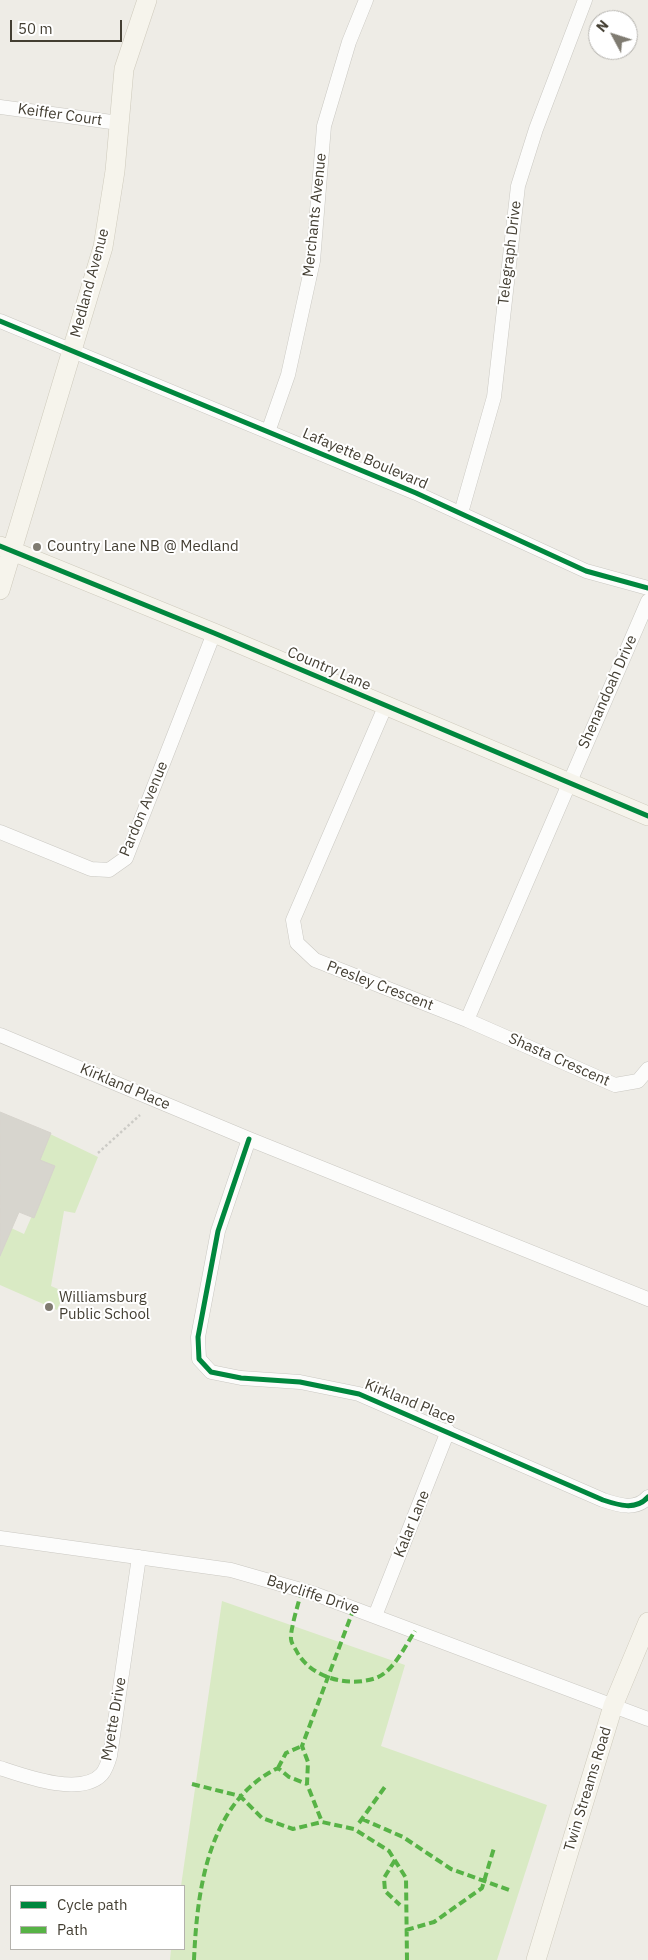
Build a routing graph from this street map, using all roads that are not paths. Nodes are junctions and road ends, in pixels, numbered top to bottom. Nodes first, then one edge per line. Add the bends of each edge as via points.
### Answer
1 (147, 0) edge
2 (366, 0) edge
3 (585, 0) edge
4 (0, 107) edge
5 (120, 123) junction
6 (0, 321) edge
7 (72, 350) junction
8 (268, 432) junction
9 (460, 513) junction
10 (6, 548) edge
11 (648, 588) edge
12 (0, 590) edge
13 (648, 601) edge
14 (214, 633) junction
15 (385, 707) junction
16 (568, 783) junction
17 (648, 816) edge
18 (0, 832) edge
19 (467, 1020) junction
20 (0, 1035) edge
21 (648, 1069) edge
22 (249, 1139) junction
23 (648, 1299) edge
24 (448, 1432) junction
25 (648, 1497) edge
26 (0, 1538) edge
27 (139, 1557) junction
28 (375, 1616) junction
29 (648, 1622) edge
30 (613, 1706) junction
31 (648, 1719) edge
32 (0, 1768) edge
33 (536, 1960) edge

1 - 5 street, Medland Avenue via 124,69
2 - 8 street, Merchants Avenue via 349,42 324,126 313,260 288,376
3 - 9 street, Telegraph Drive via 518,186 494,397
4 - 5 street, Keiffer Court
5 - 7 street, Medland Avenue via 103,247
6 - 7 street, Lafayette Boulevard
7 - 8 street, Lafayette Boulevard
7 - 10 street, Medland Avenue
8 - 9 street, Lafayette Boulevard
9 - 11 street, Lafayette Boulevard via 586,572
10 - 12 street, Medland Avenue
10 - 14 street, Country Lane
13 - 16 street, Shenandoah Drive
14 - 15 street, Country Lane
14 - 18 street, Pardon Avenue via 126,858 109,870 91,869
15 - 16 street, Country Lane
15 - 19 street, Presley Crescent via 292,920 297,943 315,960
16 - 17 street, Country Lane
16 - 19 street
19 - 21 street, Shasta Crescent via 615,1085 638,1081
20 - 22 street, Kirkland Place
22 - 23 street, Kirkland Place
22 - 24 street, Kirkland Place via 218,1231 198,1337 199,1359 211,1372 242,1378 300,1382 359,1394
24 - 25 street, Kirkland Place via 621,1506 635,1505
24 - 28 street, Kalar Lane
26 - 27 street, Baycliffe Drive
27 - 28 street, Baycliffe Drive via 231,1570 315,1594
27 - 32 street, Myette Drive via 110,1756 105,1769 100,1776 83,1784 31,1778
28 - 30 street, Baycliffe Drive
29 - 30 street, Twin Streams Road
30 - 31 street, Baycliffe Drive
30 - 33 street, Twin Streams Road

